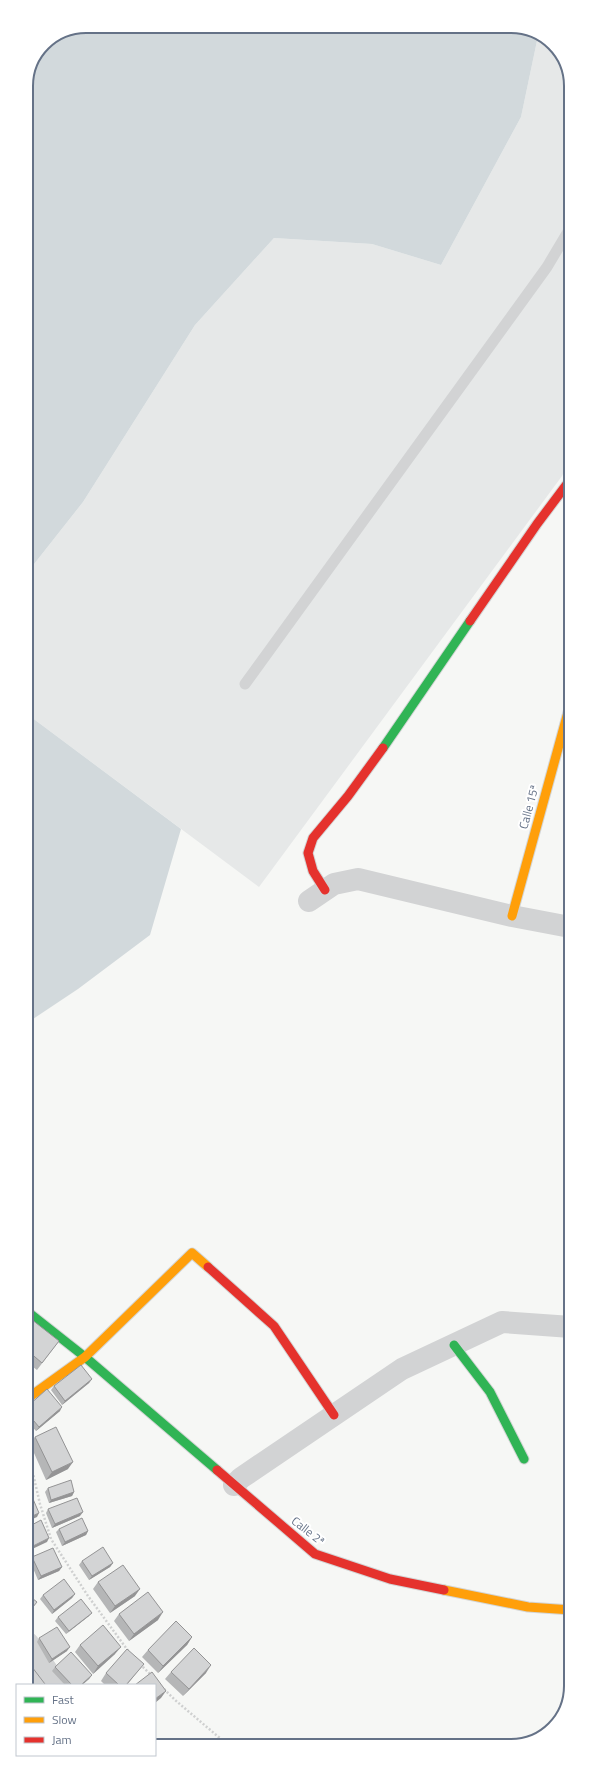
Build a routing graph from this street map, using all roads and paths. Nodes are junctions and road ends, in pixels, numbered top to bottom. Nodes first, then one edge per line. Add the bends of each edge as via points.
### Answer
1 (564, 238) edge
2 (564, 488) edge
3 (245, 684) dead end
4 (564, 727) edge
5 (317, 895) joint
6 (512, 916) junction
7 (564, 926) edge
8 (33, 1316) edge
9 (564, 1326) edge
10 (454, 1345) junction
11 (85, 1357) junction
12 (33, 1394) edge
13 (334, 1415) junction
14 (524, 1459) dead end
15 (33, 1474) edge
16 (234, 1485) junction
17 (564, 1610) edge
18 (33, 1650) edge
19 (133, 1656) edge
20 (138, 1662) edge
21 (154, 1678) edge
22 (56, 1684) edge
23 (159, 1684) edge
24 (221, 1739) edge

1 - 3 lane via 547,267
2 - 5 street via 533,528 400,726 313,838 308,853
4 - 6 street, Calle 15ª
5 - 6 street via 334,884 358,879
6 - 7 street
8 - 11 street, Calle 2ª
9 - 10 street via 502,1322
10 - 13 street via 402,1369
10 - 14 street via 490,1392
11 - 12 street
11 - 13 street via 192,1253 274,1326
11 - 16 street, Calle 2ª
13 - 16 street
15 - 19 path via 51,1539 88,1596
16 - 17 street, Calle 2ª via 315,1554 390,1579 528,1607
18 - 22 street
20 - 21 path
23 - 24 path

